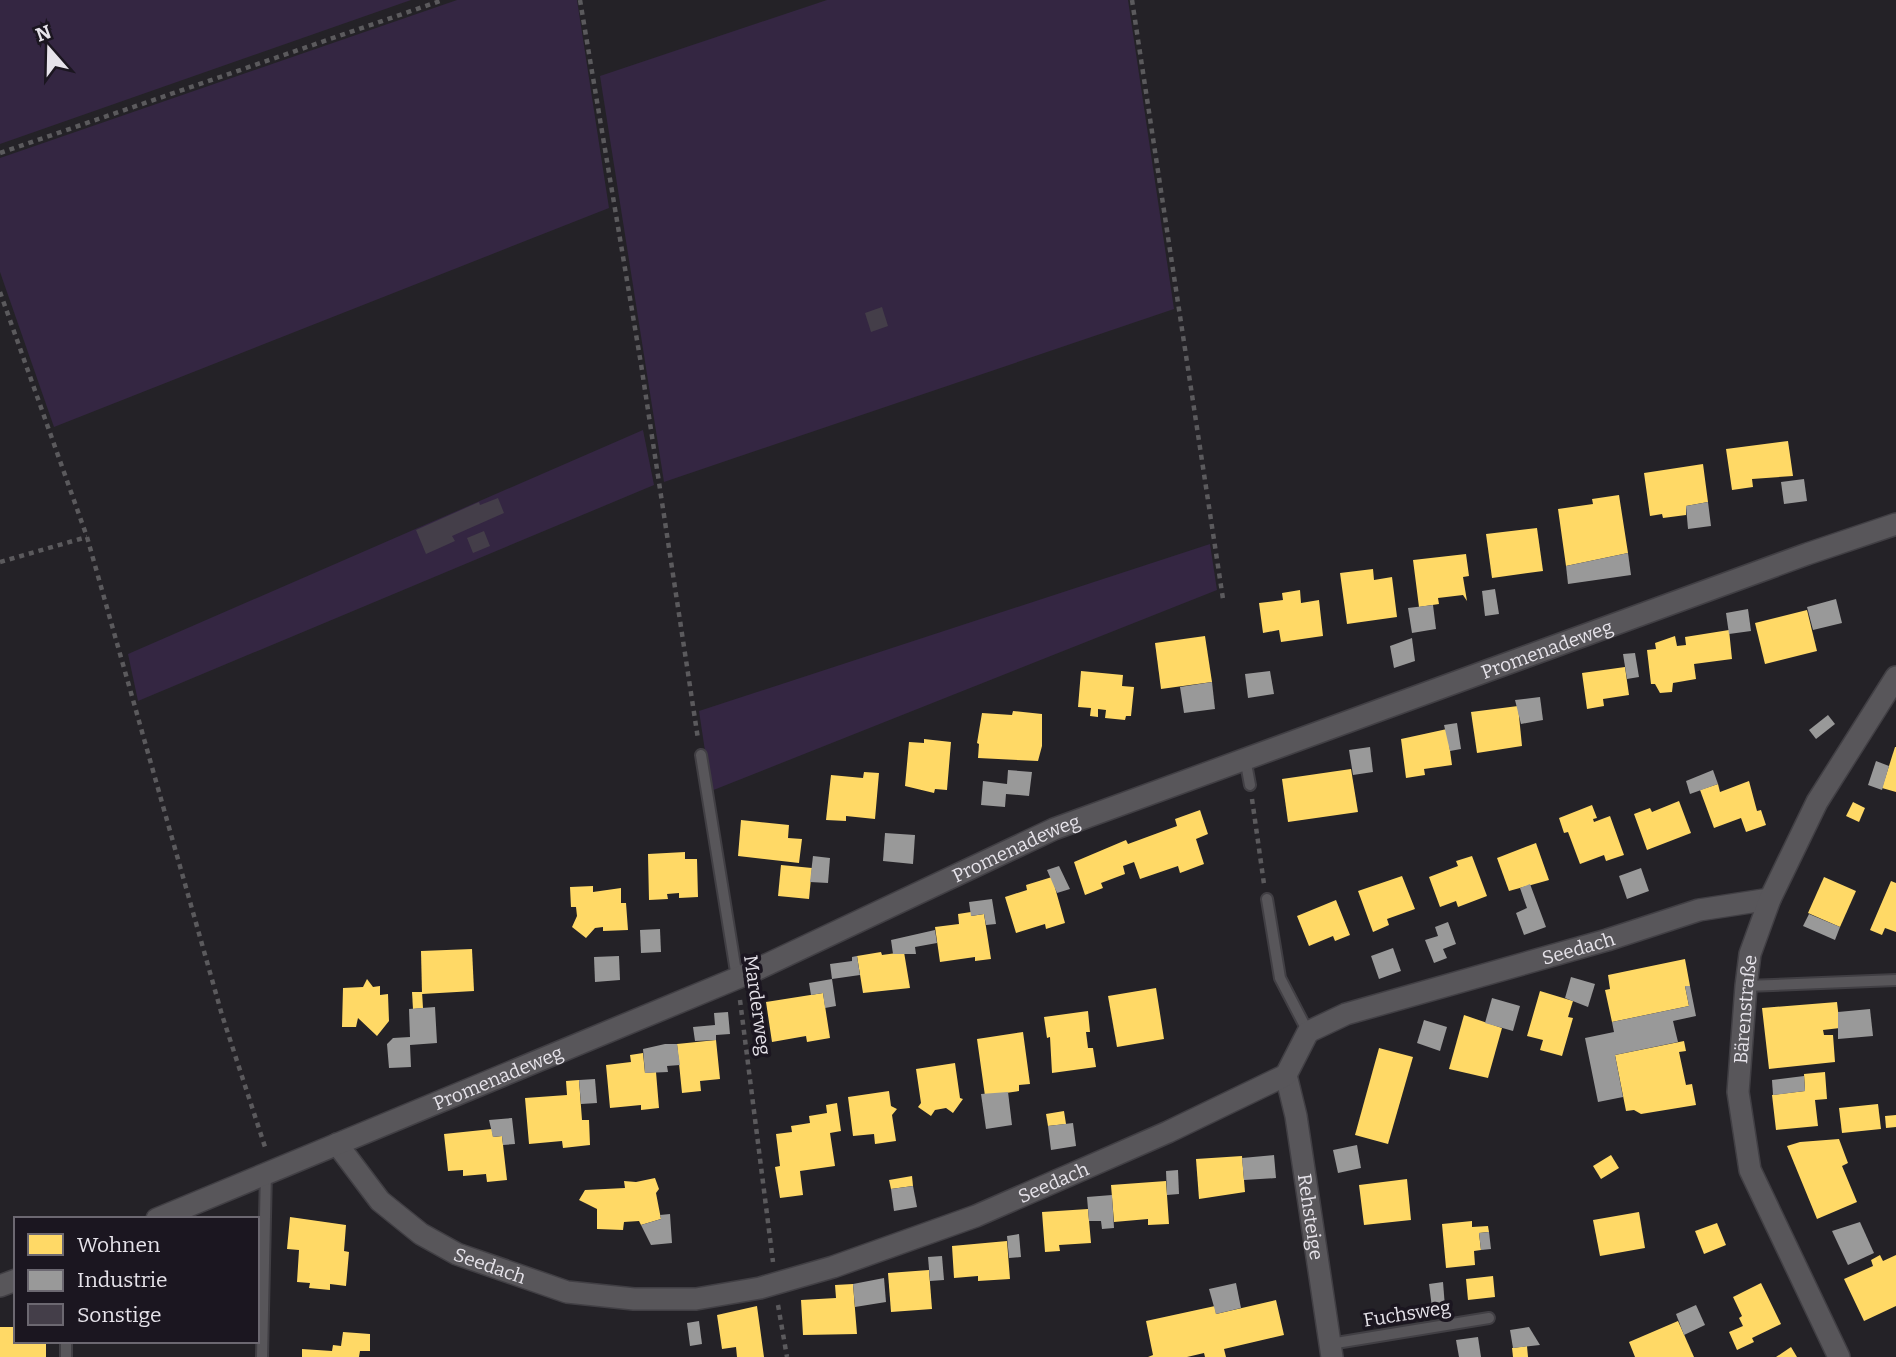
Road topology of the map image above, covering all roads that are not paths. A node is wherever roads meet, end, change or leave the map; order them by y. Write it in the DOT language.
graph roads {
  1 [pos="1896,524"];
  2 [pos="1896,677"];
  3 [pos="1887,712"];
  4 [pos="701,755"];
  5 [pos="1245,758"];
  6 [pos="1250,786"];
  7 [pos="1267,899"];
  8 [pos="1770,899"];
  9 [pos="737,978"];
  10 [pos="1896,979"];
  11 [pos="1746,986"];
  12 [pos="1308,1032"];
  13 [pos="1286,1075"];
  14 [pos="337,1144"];
  15 [pos="266,1171"];
  16 [pos="162,1217"];
  17 [pos="1489,1318"];
  18 [pos="1331,1350"];
  19 [pos="262,1357"];
  20 [pos="1839,1357"];
  1 -- 5 [label="street, Promenadeweg"];
  2 -- 3 [label="street, Bärenstraße"];
  3 -- 8 [label="street, Bärenstraße"];
  4 -- 9 [label="lane, Marderweg"];
  5 -- 6 [label="lane"];
  5 -- 9 [label="street, Promenadeweg"];
  7 -- 12 [label="lane"];
  8 -- 11 [label="street, Bärenstraße"];
  8 -- 12 [label="street, Seedach"];
  9 -- 14 [label="street, Promenadeweg"];
  10 -- 11 [label="lane"];
  11 -- 20 [label="street, Bärenstraße"];
  12 -- 13 [label="street"];
  13 -- 14 [label="street, Seedach"];
  13 -- 18 [label="street, Rehsteige"];
  14 -- 15 [label="street, Promenadeweg"];
  15 -- 16 [label="street, Promenadeweg"];
  15 -- 19 [label="lane"];
  17 -- 18 [label="lane, Fuchsweg"];
}
